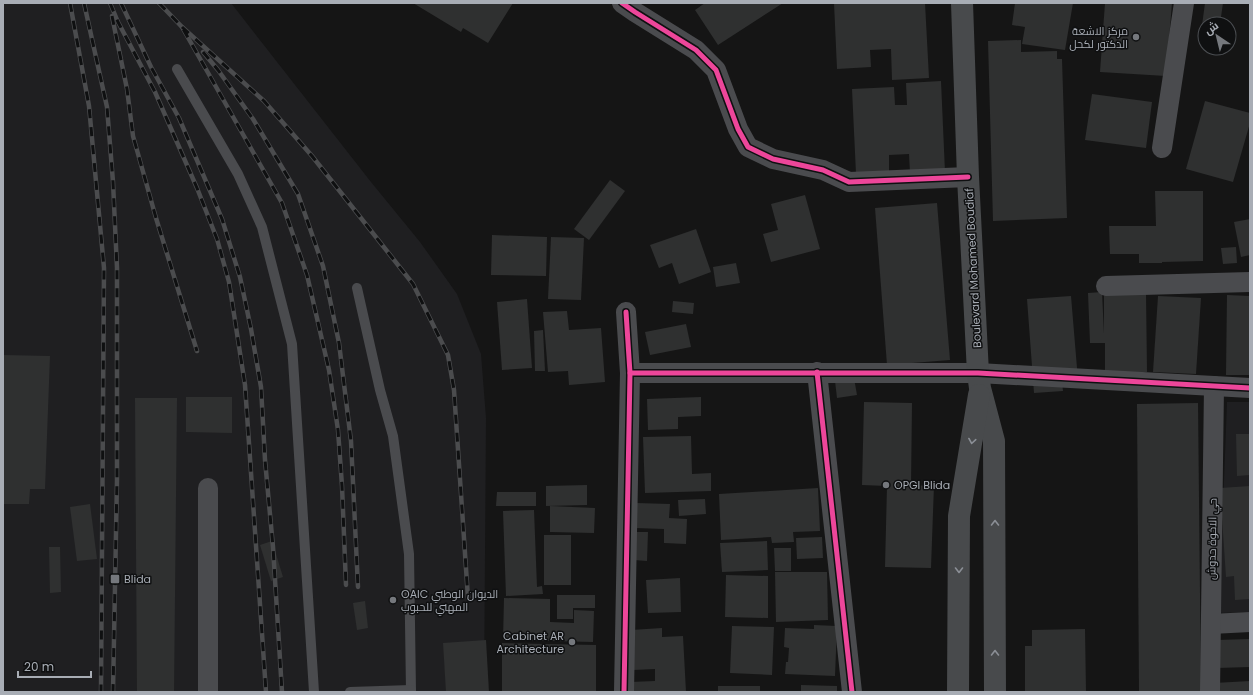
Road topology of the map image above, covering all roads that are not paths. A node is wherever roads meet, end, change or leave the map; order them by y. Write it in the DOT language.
graph roads {
  1 [pos="622,3"];
  2 [pos="962,3"];
  3 [pos="1184,3"];
  4 [pos="177,69"];
  5 [pos="1162,148"];
  6 [pos="968,177"];
  7 [pos="1250,282"];
  8 [pos="1106,286"];
  9 [pos="357,288"];
  10 [pos="626,312"];
  11 [pos="817,372"];
  12 [pos="630,373"];
  13 [pos="979,380"];
  14 [pos="1214,386"];
  15 [pos="1250,388"];
  16 [pos="208,488"];
  17 [pos="1250,622"];
  18 [pos="1211,624"];
  19 [pos="411,691"];
  20 [pos="208,692"];
  21 [pos="314,692"];
  22 [pos="350,692"];
  23 [pos="624,692"];
  24 [pos="852,692"];
  25 [pos="958,692"];
  26 [pos="995,692"];
  27 [pos="1210,692"];
  1 -- 6 [label="street"];
  2 -- 6 [label="main road, Boulevard Mohamed Boudiaf"];
  3 -- 5 [label="street"];
  4 -- 21 [label="lane"];
  6 -- 13 [label="main road, Boulevard Mohamed Boudiaf"];
  7 -- 8 [label="street"];
  9 -- 19 [label="lane"];
  10 -- 12 [label="street"];
  11 -- 12 [label="street"];
  11 -- 13 [label="street"];
  11 -- 24 [label="street"];
  12 -- 23 [label="street"];
  13 -- 14 [label="street"];
  13 -- 25 [label="main road, one-way"];
  26 -- 13 [label="main road, one-way"];
  14 -- 15 [label="street"];
  14 -- 18 [label="street, حي الاخوة حدوش"];
  16 -- 20 [label="street"];
  17 -- 18 [label="street"];
  18 -- 27 [label="street, حي الاخوة حدوش"];
  19 -- 22 [label="lane"];
}
